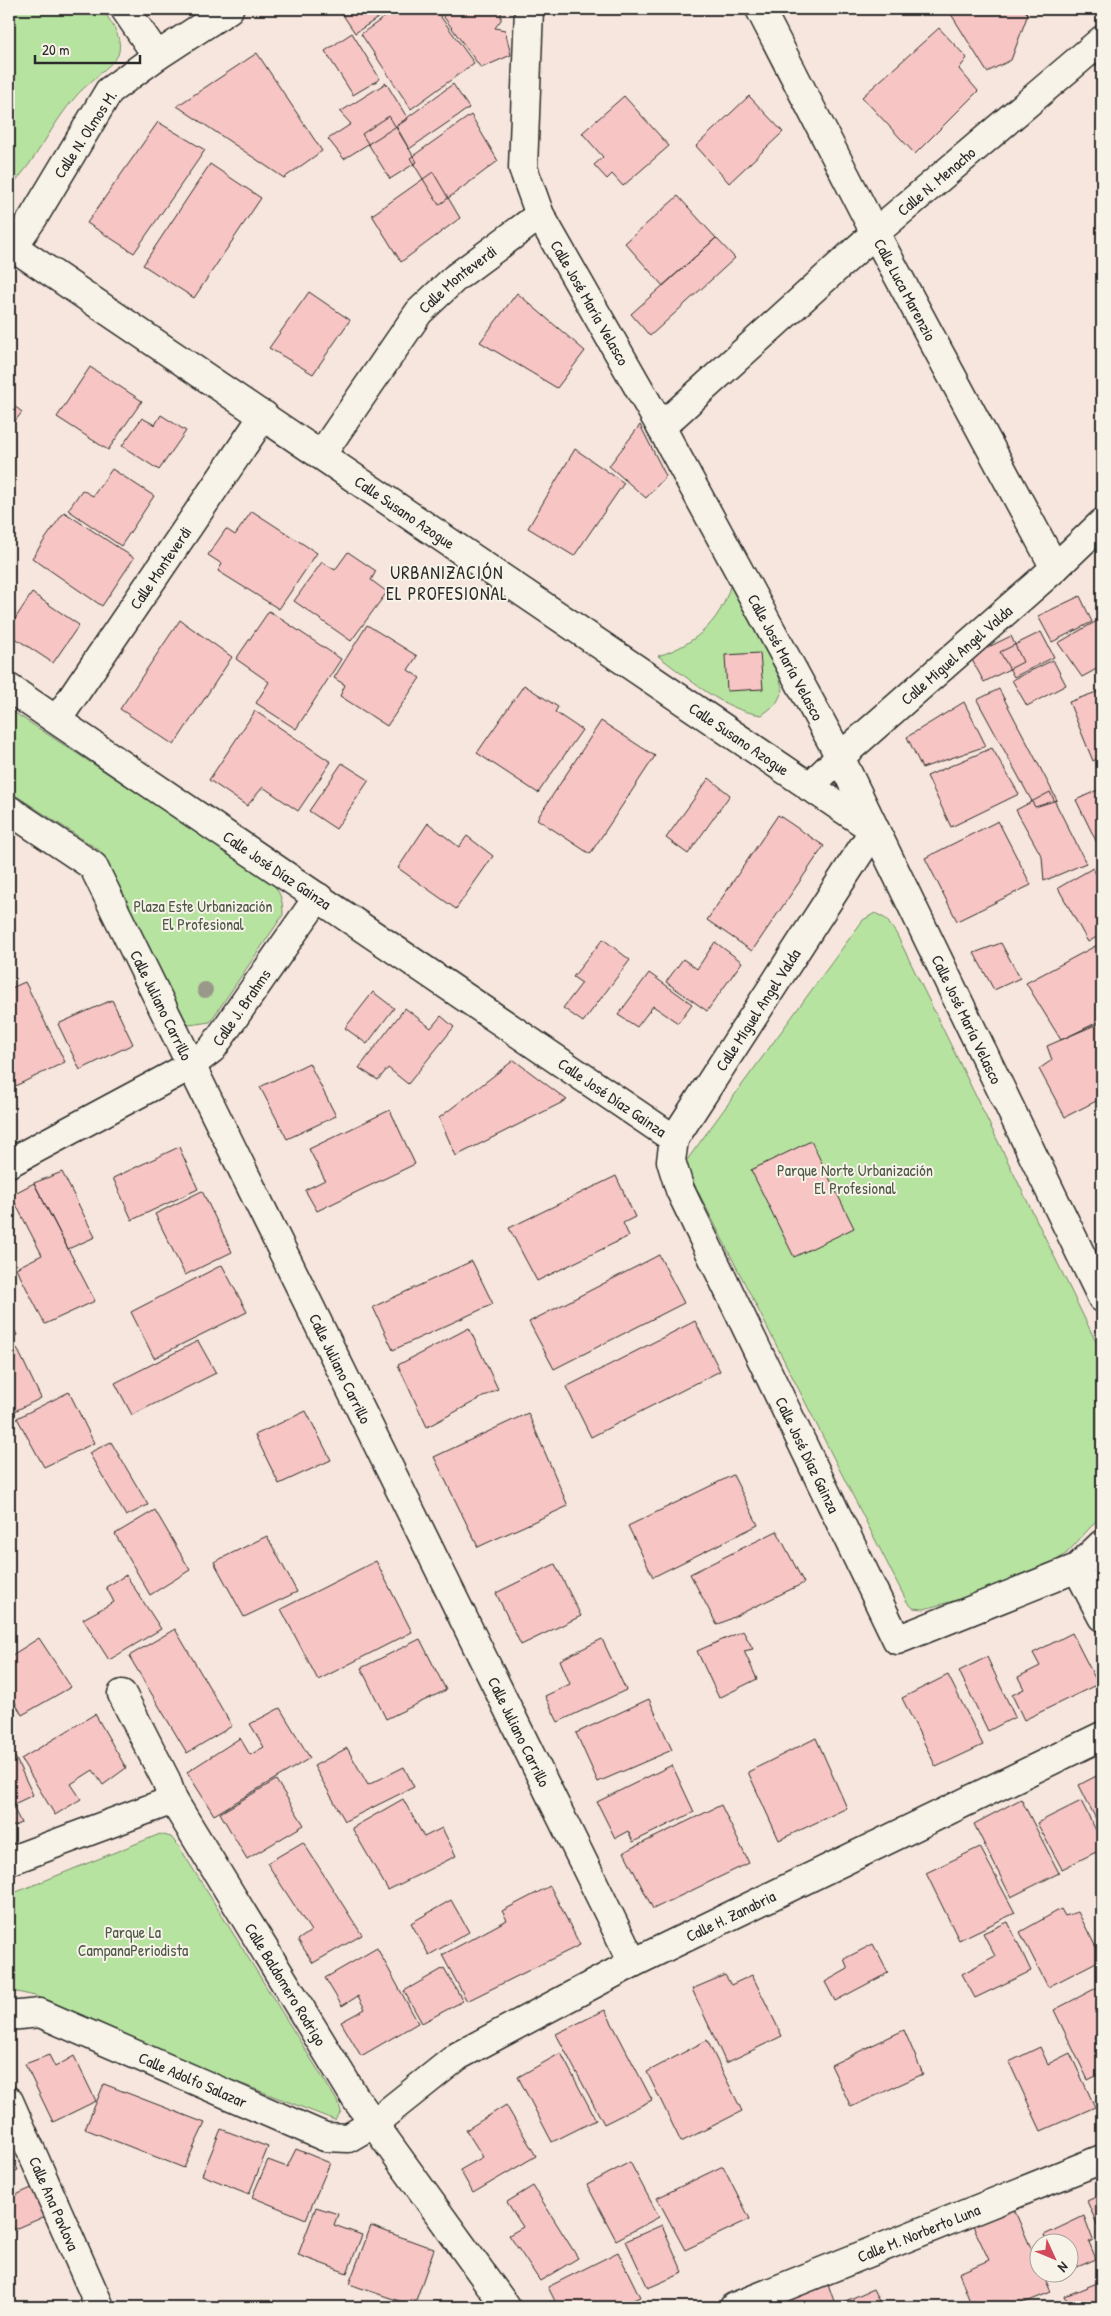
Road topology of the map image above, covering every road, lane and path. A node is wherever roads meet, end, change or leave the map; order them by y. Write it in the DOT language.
graph roads {
  1 [pos="125,9"];
  2 [pos="229,9"];
  3 [pos="529,9"];
  4 [pos="760,9"];
  5 [pos="1102,40"];
  6 [pos="157,56"];
  7 [pos="540,216"];
  8 [pos="875,233"];
  9 [pos="11,245"];
  10 [pos="264,415"];
  11 [pos="661,427"];
  12 [pos="321,455"];
  13 [pos="1102,523"];
  14 [pos="1055,568"];
  15 [pos="9,688"];
  16 [pos="57,720"];
  17 [pos="840,757"];
  18 [pos="809,787"];
  19 [pos="9,810"];
  20 [pos="874,830"];
  21 [pos="318,897"];
  22 [pos="190,1066"];
  23 [pos="674,1139"];
  24 [pos="9,1163"];
  25 [pos="1102,1298"];
  26 [pos="1102,1544"];
  27 [pos="1077,1568"];
  28 [pos="1102,1617"];
  29 [pos="122,1694"];
  30 [pos="1102,1736"];
  31 [pos="173,1800"];
  32 [pos="9,1861"];
  33 [pos="633,1963"];
  34 [pos="9,2016"];
  35 [pos="9,2101"];
  36 [pos="374,2123"];
  37 [pos="1102,2159"];
  38 [pos="100,2307"];
  39 [pos="506,2307"];
  40 [pos="734,2307"];
  1 -- 6 [label="street"];
  2 -- 6 [label="street, Calle N. Olmos M."];
  3 -- 7 [label="street, Calle José María Velasco"];
  4 -- 8 [label="street, Calle Luca Marenzio"];
  5 -- 8 [label="street, Calle N. Menacho"];
  6 -- 9 [label="street, Calle N. Olmos M."];
  7 -- 11 [label="street, Calle José María Velasco"];
  7 -- 12 [label="street, Calle Monteverdi"];
  8 -- 11 [label="street, Calle N. Menacho"];
  8 -- 14 [label="street, Calle Luca Marenzio"];
  9 -- 10 [label="street, Calle Susano Azogue"];
  10 -- 12 [label="street, Calle Susano Azogue"];
  10 -- 16 [label="street, Calle Monteverdi"];
  11 -- 17 [label="street, Calle José María Velasco"];
  12 -- 18 [label="street, Calle Susano Azogue"];
  13 -- 14 [label="street, Calle Miguel Angel Valda"];
  14 -- 17 [label="street, Calle Miguel Angel Valda"];
  15 -- 16 [label="street, Calle José Díaz Gainza"];
  16 -- 21 [label="street, Calle José Díaz Gainza"];
  17 -- 18 [label="street, Calle Miguel Angel Valda"];
  17 -- 20 [label="street, Calle José María Velasco"];
  18 -- 20 [label="street, Calle Susano Azogue"];
  19 -- 22 [label="street, Calle Juliano Carrillo"];
  20 -- 23 [label="street, Calle Miguel Angel Valda"];
  20 -- 25 [label="street, Calle José María Velasco"];
  21 -- 22 [label="street, Calle J. Brahms"];
  21 -- 23 [label="street, Calle José Díaz Gainza"];
  22 -- 24 [label="street, Calle J. Brahms"];
  22 -- 33 [label="street, Calle Juliano Carrillo"];
  23 -- 27 [label="street, Calle José Díaz Gainza"];
  26 -- 27 [label="street"];
  27 -- 28 [label="street"];
  29 -- 31 [label="street, Calle Baldomero Rodrigo"];
  30 -- 33 [label="street, Calle H. Zanabria"];
  31 -- 32 [label="street"];
  31 -- 36 [label="street, Calle Baldomero Rodrigo"];
  33 -- 36 [label="street, Calle H. Zanabria"];
  34 -- 36 [label="street, Calle Adolfo Salazar"];
  35 -- 38 [label="street, Calle Ana Pavlova"];
  36 -- 39 [label="street, Calle Baldomero Rodrigo"];
  37 -- 40 [label="street, Calle M. Norberto Luna"];
}
